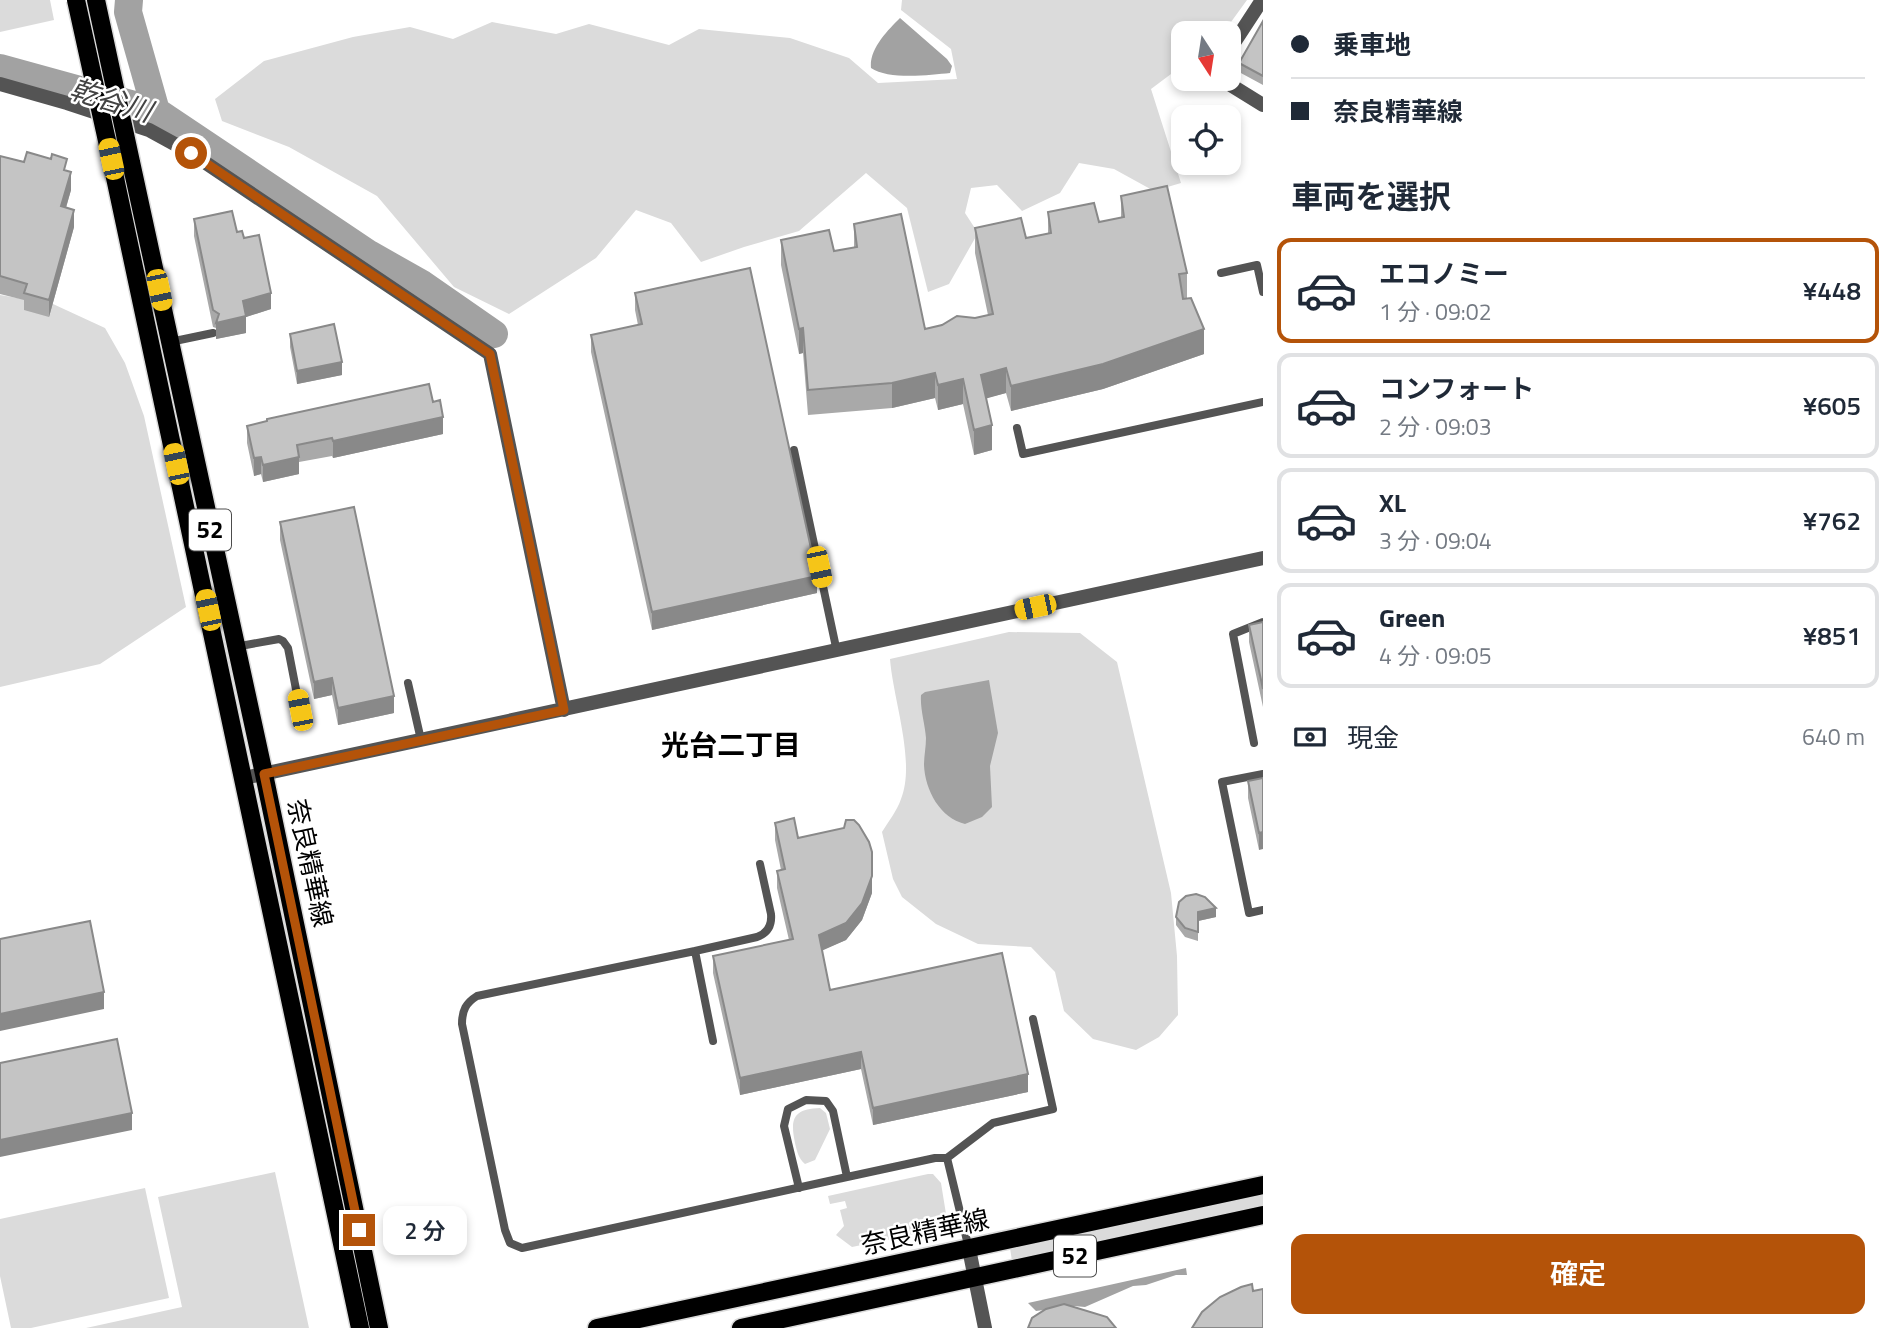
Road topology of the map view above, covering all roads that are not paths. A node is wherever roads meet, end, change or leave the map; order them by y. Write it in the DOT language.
graph roads {
  1 [pos="76,0"];
  2 [pos="96,0"];
  3 [pos="1262,0"];
  4 [pos="1241,32"];
  5 [pos="0,84"];
  6 [pos="1240,91"];
  7 [pos="1263,105"];
  8 [pos="1221,272"];
  9 [pos="1263,292"];
  10 [pos="213,333"];
  11 [pos="170,342"];
  12 [pos="1263,402"];
  13 [pos="1017,428"];
  14 [pos="794,450"];
  15 [pos="1263,558"];
  16 [pos="1263,622"];
  17 [pos="235,647"];
  18 [pos="837,652"];
  19 [pos="408,683"];
  20 [pos="300,710"];
  21 [pos="564,710"];
  22 [pos="421,740"];
  23 [pos="1254,743"];
  24 [pos="264,774"];
  25 [pos="1263,774"];
  26 [pos="244,778"];
  27 [pos="760,864"];
  28 [pos="1263,910"];
  29 [pos="695,951"];
  30 [pos="1033,1019"];
  31 [pos="713,1041"];
  32 [pos="947,1158"];
  33 [pos="847,1177"];
  34 [pos="1263,1185"];
  35 [pos="799,1188"];
  36 [pos="1263,1215"];
  37 [pos="969,1249"];
  38 [pos="975,1277"];
  39 [pos="360,1328"];
  40 [pos="379,1328"];
  41 [pos="597,1328"];
  42 [pos="741,1328"];
  43 [pos="985,1328"];
  1 -- 26 [label="main road, 奈良精華線 / 52, bridge"];
  2 -- 11 [label="main road, 奈良精華線 / 52, bridge"];
  3 -- 4 [label="street"];
  5 -- 21 [label="street"];
  6 -- 7 [label="street"];
  8 -- 9 [label="lane"];
  10 -- 11 [label="lane"];
  11 -- 17 [label="main road, 奈良精華線 / 52"];
  12 -- 13 [label="lane"];
  14 -- 18 [label="lane"];
  15 -- 18 [label="street"];
  16 -- 23 [label="lane"];
  17 -- 20 [label="lane"];
  17 -- 24 [label="main road, 奈良精華線 / 52"];
  18 -- 21 [label="street"];
  19 -- 22 [label="lane"];
  21 -- 22 [label="street"];
  22 -- 24 [label="street"];
  24 -- 26 [label="street"];
  24 -- 40 [label="main road, 奈良精華線 / 52"];
  25 -- 28 [label="lane"];
  26 -- 39 [label="main road, 奈良精華線 / 52"];
  27 -- 29 [label="lane"];
  29 -- 31 [label="lane"];
  29 -- 35 [label="lane"];
  30 -- 32 [label="lane"];
  32 -- 33 [label="lane"];
  32 -- 37 [label="lane"];
  33 -- 35 [label="lane"];
  33 -- 35 [label="lane"];
  34 -- 37 [label="main road, 奈良精華線 / 52"];
  36 -- 38 [label="main road, 奈良精華線 / 52"];
  37 -- 38 [label="street"];
  37 -- 41 [label="main road, 奈良精華線 / 52"];
  38 -- 42 [label="main road, 奈良精華線 / 52"];
  38 -- 43 [label="street"];
}
